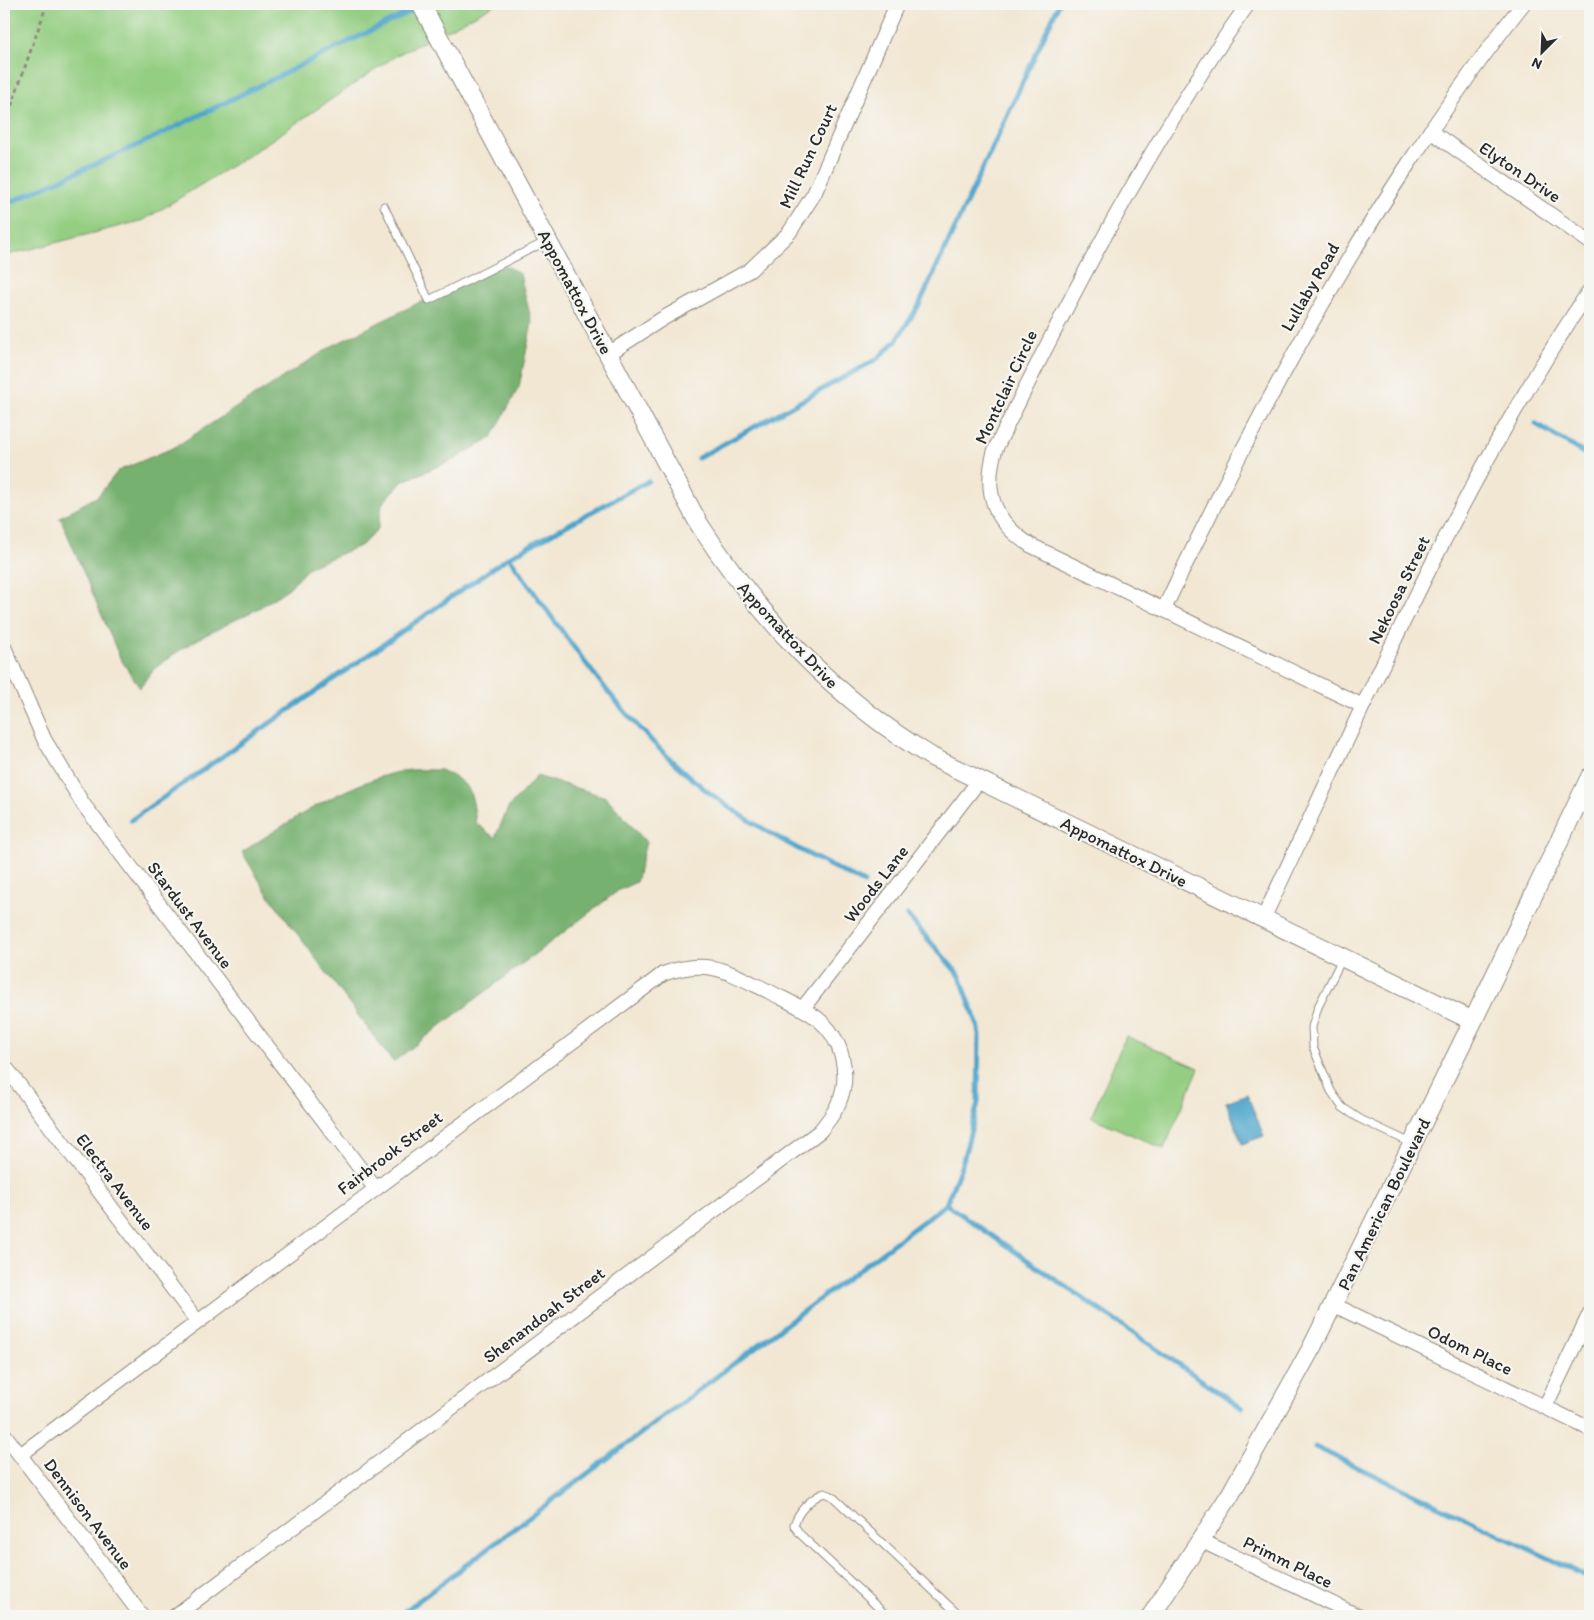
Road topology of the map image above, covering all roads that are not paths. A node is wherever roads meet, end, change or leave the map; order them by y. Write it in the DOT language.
graph roads {
  1 [pos="421,4"];
  2 [pos="897,4"];
  3 [pos="1248,4"];
  4 [pos="1523,4"];
  5 [pos="1430,131"];
  6 [pos="384,206"];
  7 [pos="548,241"];
  8 [pos="1590,242"];
  9 [pos="1590,290"];
  10 [pos="608,354"];
  11 [pos="1164,609"];
  12 [pos="4,647"];
  13 [pos="1364,706"];
  14 [pos="1590,776"];
  15 [pos="978,782"];
  16 [pos="1264,919"];
  17 [pos="1343,957"];
  18 [pos="803,1008"];
  19 [pos="1473,1020"];
  20 [pos="4,1065"];
  21 [pos="1413,1144"];
  22 [pos="374,1188"];
  23 [pos="1334,1305"];
  24 [pos="1590,1313"];
  25 [pos="197,1321"];
  26 [pos="1545,1407"];
  27 [pos="1590,1429"];
  28 [pos="4,1434"];
  29 [pos="20,1455"];
  30 [pos="1202,1541"];
  31 [pos="142,1616"];
  32 [pos="175,1616"];
  33 [pos="886,1616"];
  34 [pos="960,1616"];
  35 [pos="1151,1616"];
  36 [pos="1358,1616"];
  1 -- 7 [label="street, Appomattox Drive"];
  2 -- 10 [label="street, Mill Run Court"];
  3 -- 11 [label="street, Montclair Circle"];
  4 -- 5 [label="street, Lullaby Road"];
  5 -- 8 [label="street, Elyton Drive"];
  5 -- 11 [label="street, Lullaby Road"];
  6 -- 7 [label="lane"];
  7 -- 10 [label="street, Appomattox Drive"];
  9 -- 13 [label="street, Nekoosa Street"];
  10 -- 15 [label="street, Appomattox Drive"];
  11 -- 13 [label="street, Montclair Circle"];
  12 -- 22 [label="street, Stardust Avenue"];
  13 -- 16 [label="street, Nekoosa Street"];
  14 -- 19 [label="street, Pan American Boulevard"];
  15 -- 16 [label="street, Appomattox Drive"];
  15 -- 18 [label="street, Woods Lane"];
  16 -- 17 [label="street, Appomattox Drive"];
  17 -- 19 [label="street, Appomattox Drive"];
  17 -- 21 [label="lane"];
  18 -- 22 [label="street, Fairbrook Street"];
  18 -- 32 [label="street, Shenandoah Street"];
  19 -- 21 [label="street, Pan American Boulevard"];
  20 -- 25 [label="street, Electra Avenue"];
  21 -- 23 [label="street, Pan American Boulevard"];
  22 -- 25 [label="street, Fairbrook Street"];
  23 -- 26 [label="street, Odom Place"];
  23 -- 30 [label="street, Pan American Boulevard"];
  24 -- 26 [label="street"];
  25 -- 29 [label="street, Fairbrook Street"];
  26 -- 27 [label="street, Odom Place"];
  28 -- 29 [label="street, Dennison Avenue"];
  29 -- 31 [label="street, Dennison Avenue"];
  30 -- 35 [label="street, Pan American Boulevard"];
  30 -- 36 [label="street, Primm Place"];
  33 -- 34 [label="lane"];
}
